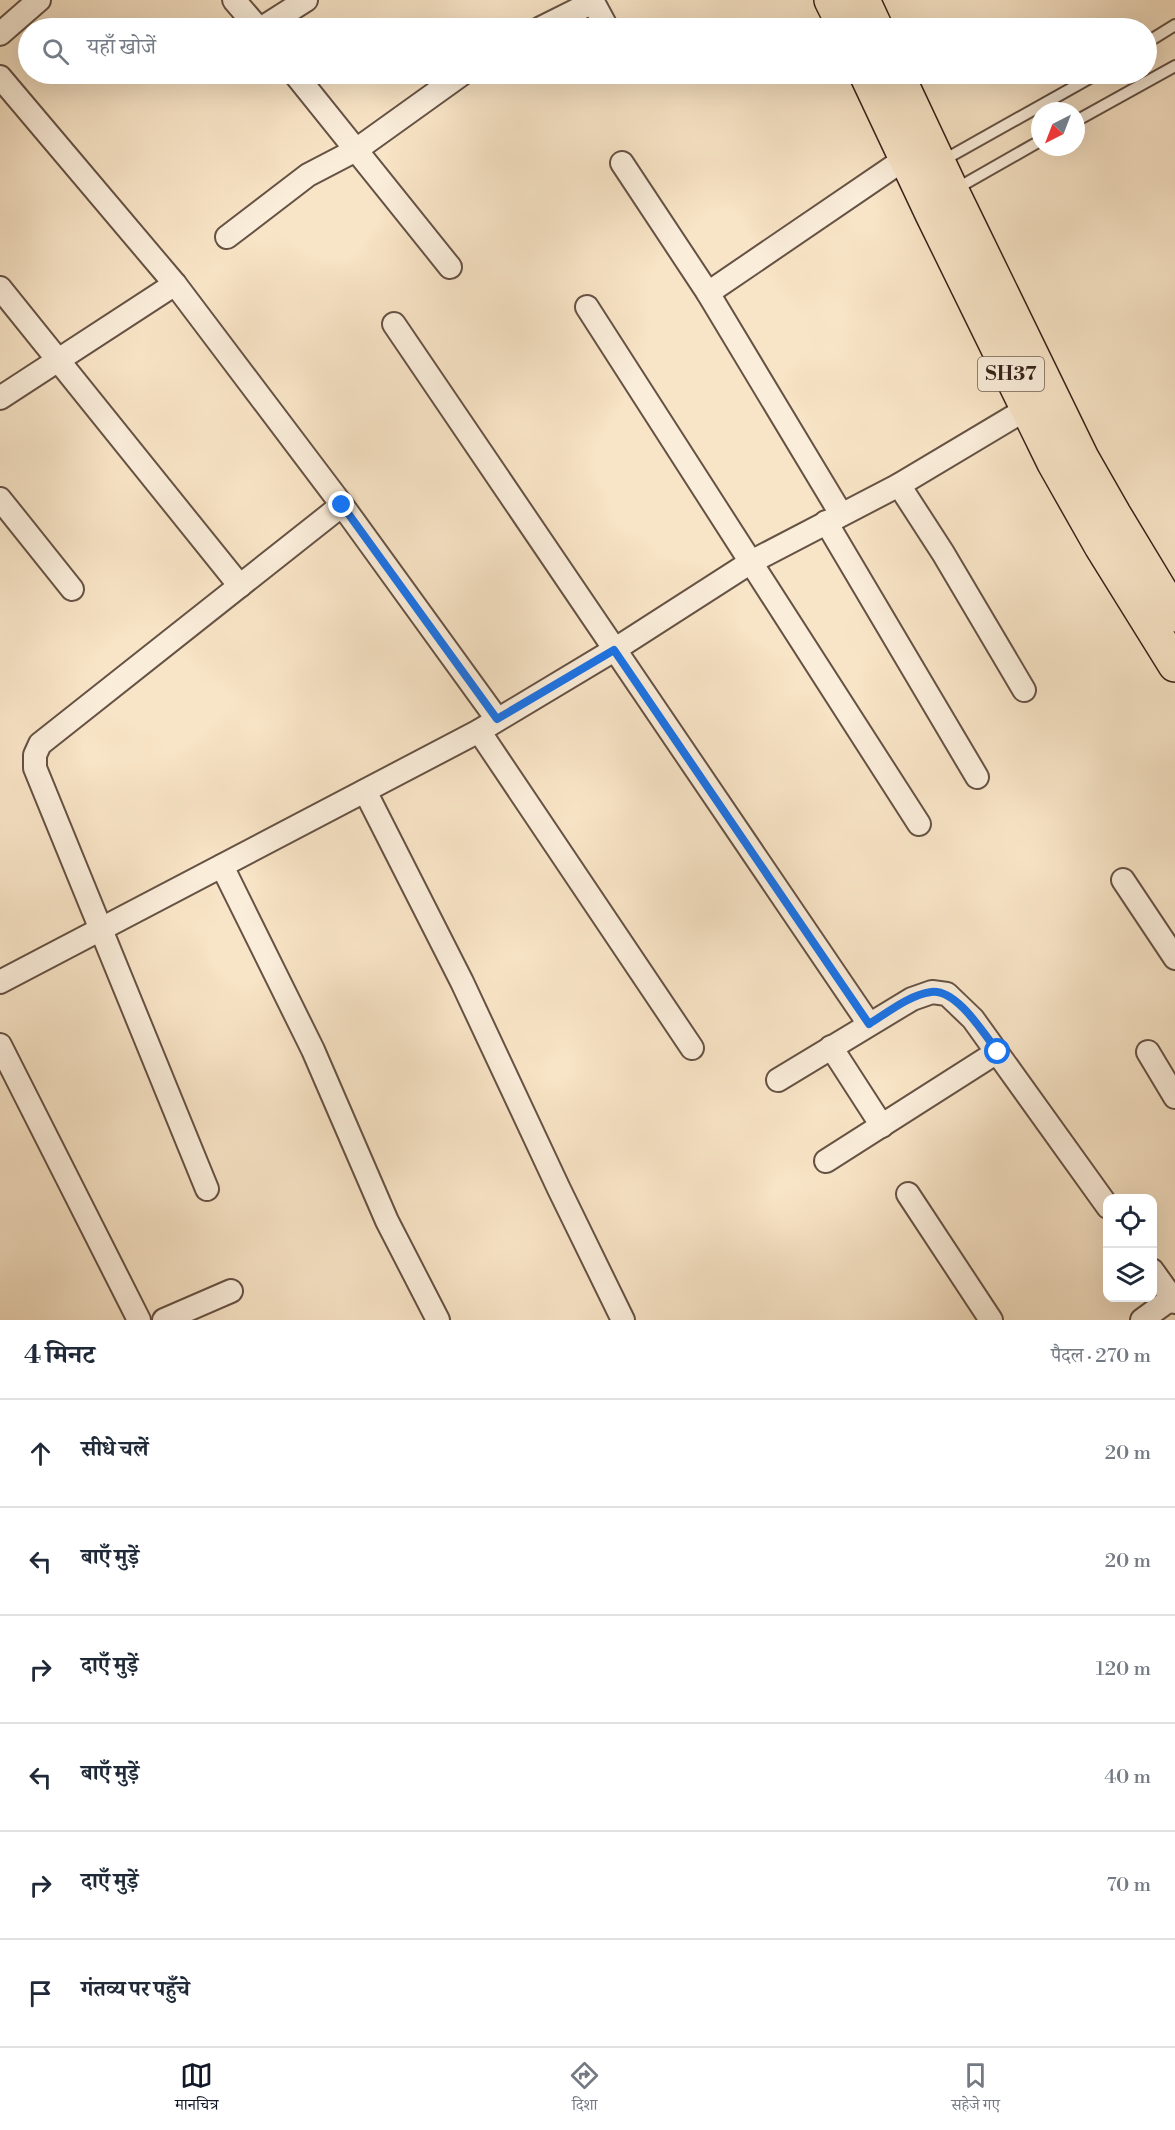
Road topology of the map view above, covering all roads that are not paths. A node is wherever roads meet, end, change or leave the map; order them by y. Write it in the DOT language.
graph roads {
  1 [pos="39,0"];
  2 [pos="234,0"];
  3 [pos="306,0"];
  4 [pos="831,0"];
  5 [pos="863,0"];
  6 [pos="592,1"];
  7 [pos="251,18"];
  8 [pos="276,18"];
  9 [pos="560,18"];
  10 [pos="601,18"];
  11 [pos="840,18"];
  12 [pos="871,18"];
  13 [pos="1175,25"];
  14 [pos="0,33"];
  15 [pos="1157,36"];
  16 [pos="1175,66"];
  17 [pos="1157,76"];
  18 [pos="0,77"];
  19 [pos="303,84"];
  20 [pos="448,84"];
  21 [pos="871,84"];
  22 [pos="902,84"];
  23 [pos="1082,84"];
  24 [pos="1143,84"];
  25 [pos="1085,116"];
  26 [pos="1031,144"];
  27 [pos="356,150"];
  28 [pos="906,158"];
  29 [pos="622,163"];
  30 [pos="945,177"];
  31 [pos="227,237"];
  32 [pos="450,267"];
  33 [pos="175,284"];
  34 [pos="0,288"];
  35 [pos="708,293"];
  36 [pos="588,308"];
  37 [pos="393,324"];
  38 [pos="59,359"];
  39 [pos="0,398"];
  40 [pos="1028,408"];
  41 [pos="899,485"];
  42 [pos="0,500"];
  43 [pos="342,505"];
  44 [pos="833,518"];
  45 [pos="751,562"];
  46 [pos="240,586"];
  47 [pos="72,589"];
  48 [pos="1175,615"];
  49 [pos="614,650"];
  50 [pos="1175,665"];
  51 [pos="1024,690"];
  52 [pos="488,725"];
  53 [pos="977,777"];
  54 [pos="365,791"];
  55 [pos="919,824"];
  56 [pos="222,866"];
  57 [pos="1123,879"];
  58 [pos="101,929"];
  59 [pos="1175,958"];
  60 [pos="3,975"];
  61 [pos="869,1024"];
  62 [pos="0,1045"];
  63 [pos="831,1047"];
  64 [pos="692,1048"];
  65 [pos="998,1052"];
  66 [pos="1148,1052"];
  67 [pos="778,1080"];
  68 [pos="1175,1097"];
  69 [pos="882,1126"];
  70 [pos="826,1161"];
  71 [pos="207,1189"];
  72 [pos="908,1194"];
  73 [pos="1103,1201"];
  74 [pos="1157,1277"];
  75 [pos="231,1291"];
  76 [pos="1174,1300"];
  77 [pos="139,1320"];
  78 [pos="164,1320"];
  79 [pos="438,1320"];
  80 [pos="623,1320"];
  81 [pos="991,1320"];
  82 [pos="1142,1320"];
  1 -- 14 [label="street"];
  2 -- 7 [label="street"];
  3 -- 8 [label="street"];
  4 -- 11 [label="main road"];
  5 -- 12 [label="main road"];
  6 -- 9 [label="street"];
  6 -- 10 [label="street"];
  13 -- 15 [label="lane"];
  16 -- 17 [label="lane"];
  18 -- 33 [label="street"];
  19 -- 27 [label="street"];
  20 -- 27 [label="street"];
  21 -- 28 [label="main road, SH37"];
  22 -- 30 [label="main road, SH37"];
  23 -- 30 [label="lane"];
  24 -- 25 [label="lane"];
  26 -- 30 [label="lane"];
  27 -- 31 [label="street"];
  27 -- 32 [label="street"];
  28 -- 35 [label="street"];
  28 -- 40 [label="main road, SH37"];
  29 -- 35 [label="street"];
  30 -- 48 [label="main road, SH37"];
  33 -- 38 [label="street"];
  33 -- 43 [label="street"];
  34 -- 38 [label="street"];
  35 -- 44 [label="street"];
  36 -- 45 [label="street"];
  37 -- 49 [label="street"];
  38 -- 39 [label="street"];
  38 -- 46 [label="street"];
  40 -- 41 [label="street"];
  40 -- 50 [label="main road, SH37"];
  41 -- 44 [label="street"];
  41 -- 51 [label="street"];
  42 -- 47 [label="street"];
  43 -- 46 [label="street"];
  43 -- 52 [label="street"];
  44 -- 45 [label="street"];
  44 -- 53 [label="street"];
  45 -- 49 [label="street"];
  45 -- 55 [label="street"];
  46 -- 58 [label="street"];
  49 -- 52 [label="street"];
  49 -- 61 [label="street"];
  52 -- 54 [label="street"];
  52 -- 64 [label="street"];
  54 -- 56 [label="street"];
  54 -- 80 [label="street"];
  56 -- 58 [label="street"];
  56 -- 79 [label="street"];
  57 -- 59 [label="street"];
  58 -- 60 [label="street"];
  58 -- 71 [label="street"];
  61 -- 63 [label="street"];
  61 -- 65 [label="street"];
  62 -- 77 [label="street"];
  63 -- 67 [label="street"];
  63 -- 69 [label="street"];
  65 -- 69 [label="street"];
  65 -- 73 [label="street"];
  66 -- 68 [label="street"];
  69 -- 70 [label="street"];
  72 -- 81 [label="street"];
  74 -- 76 [label="street"];
  75 -- 78 [label="street"];
  76 -- 82 [label="street"];
}
